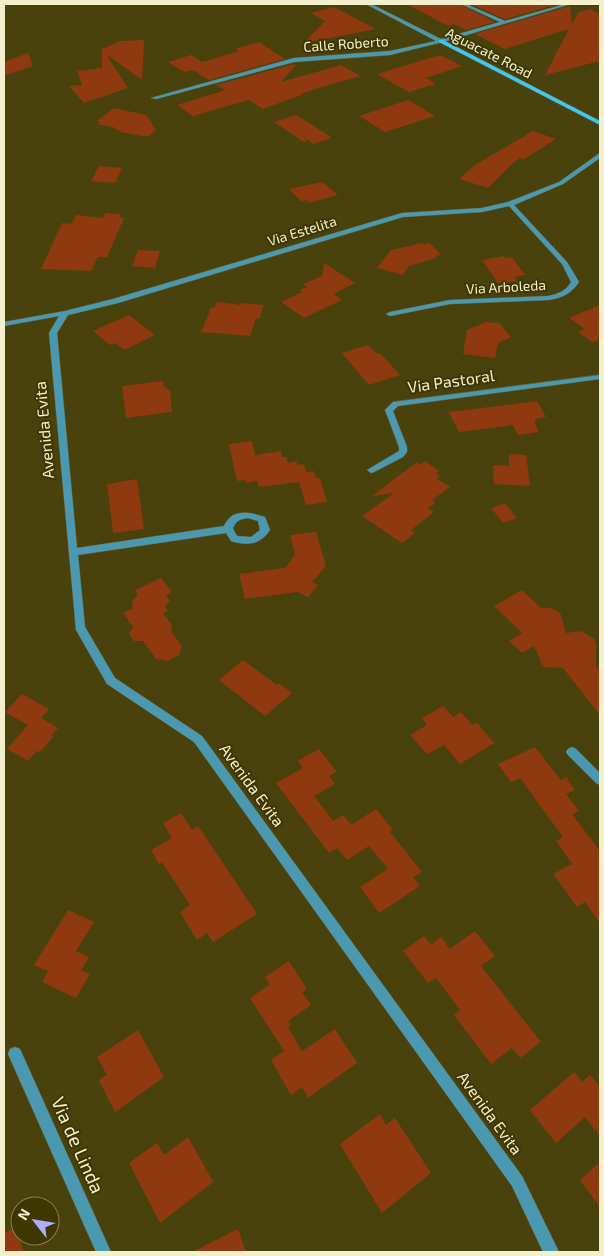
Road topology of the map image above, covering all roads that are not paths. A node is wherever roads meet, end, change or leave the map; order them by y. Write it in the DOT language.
graph roads {
  1 [pos="368,4"];
  2 [pos="463,4"];
  3 [pos="569,4"];
  4 [pos="505,23"];
  5 [pos="441,42"];
  6 [pos="154,98"];
  7 [pos="600,123"];
  8 [pos="600,154"];
  9 [pos="510,204"];
  10 [pos="65,313"];
  11 [pos="390,314"];
  12 [pos="4,324"];
  13 [pos="600,377"];
  14 [pos="371,470"];
  15 [pos="228,529"];
  16 [pos="73,552"];
  17 [pos="572,752"];
  18 [pos="600,780"];
  19 [pos="15,1054"];
  20 [pos="104,1252"];
  21 [pos="551,1252"];
  1 -- 5 [label="street, Aguacate Road"];
  2 -- 4 [label="street"];
  3 -- 4 [label="street, Calle Roberto"];
  4 -- 5 [label="street, Calle Roberto"];
  5 -- 6 [label="street, Calle Roberto"];
  5 -- 7 [label="street, Aguacate Road"];
  8 -- 9 [label="street, Via Estelita"];
  9 -- 10 [label="street, Via Estelita"];
  9 -- 11 [label="street, Via Arboleda"];
  10 -- 12 [label="street, Via Estelita"];
  10 -- 16 [label="street, Avenida Evita"];
  13 -- 14 [label="street, Via Pastoral"];
  15 -- 16 [label="street"];
  16 -- 21 [label="street, Avenida Evita"];
  17 -- 18 [label="street"];
  19 -- 20 [label="street, Via de Linda"];
}
